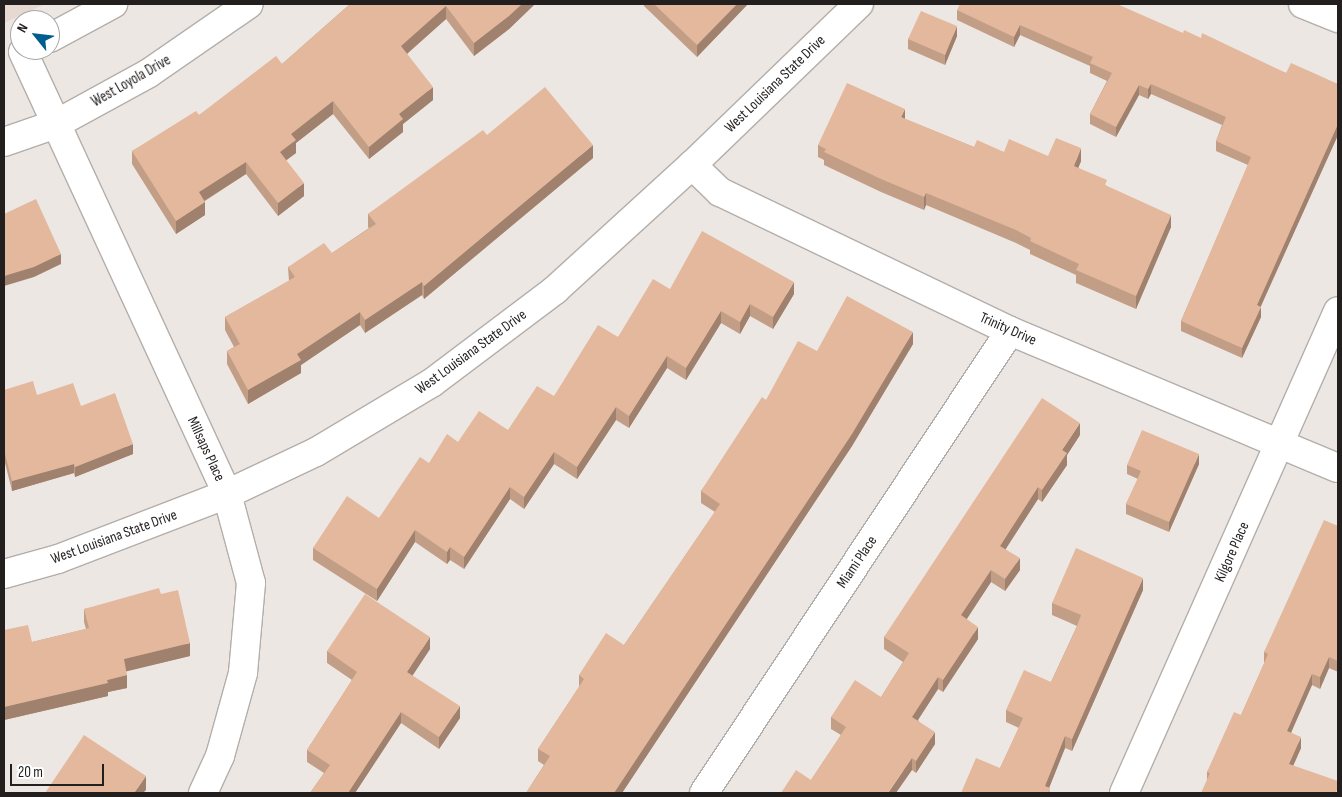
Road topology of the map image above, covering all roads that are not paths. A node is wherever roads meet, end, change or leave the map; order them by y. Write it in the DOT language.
graph roads {
  1 [pos="113,4"];
  2 [pos="249,4"];
  3 [pos="859,4"];
  4 [pos="1304,4"];
  5 [pos="1338,18"];
  6 [pos="60,33"];
  7 [pos="21,60"];
  8 [pos="56,124"];
  9 [pos="4,142"];
  10 [pos="692,164"];
  11 [pos="1338,311"];
  12 [pos="1010,331"];
  13 [pos="1280,443"];
  14 [pos="1338,468"];
  15 [pos="227,494"];
  16 [pos="4,574"];
  17 [pos="203,793"];
  18 [pos="704,793"];
  19 [pos="1124,793"];
  1 -- 6 [label="street"];
  2 -- 8 [label="street, West Loyola Drive"];
  3 -- 10 [label="street, West Louisiana State Drive"];
  4 -- 5 [label="street"];
  7 -- 8 [label="street, Millsaps Place"];
  8 -- 9 [label="street, West Loyola Drive"];
  8 -- 15 [label="street, Millsaps Place"];
  10 -- 12 [label="street, Trinity Drive"];
  10 -- 15 [label="street, West Louisiana State Drive"];
  11 -- 13 [label="street, Kilgore Place"];
  12 -- 13 [label="street, Trinity Drive"];
  12 -- 18 [label="street, Miami Place"];
  13 -- 14 [label="street, Trinity Drive"];
  13 -- 19 [label="street, Kilgore Place"];
  15 -- 16 [label="street, West Louisiana State Drive"];
  15 -- 17 [label="street, Millsaps Place"];
}
